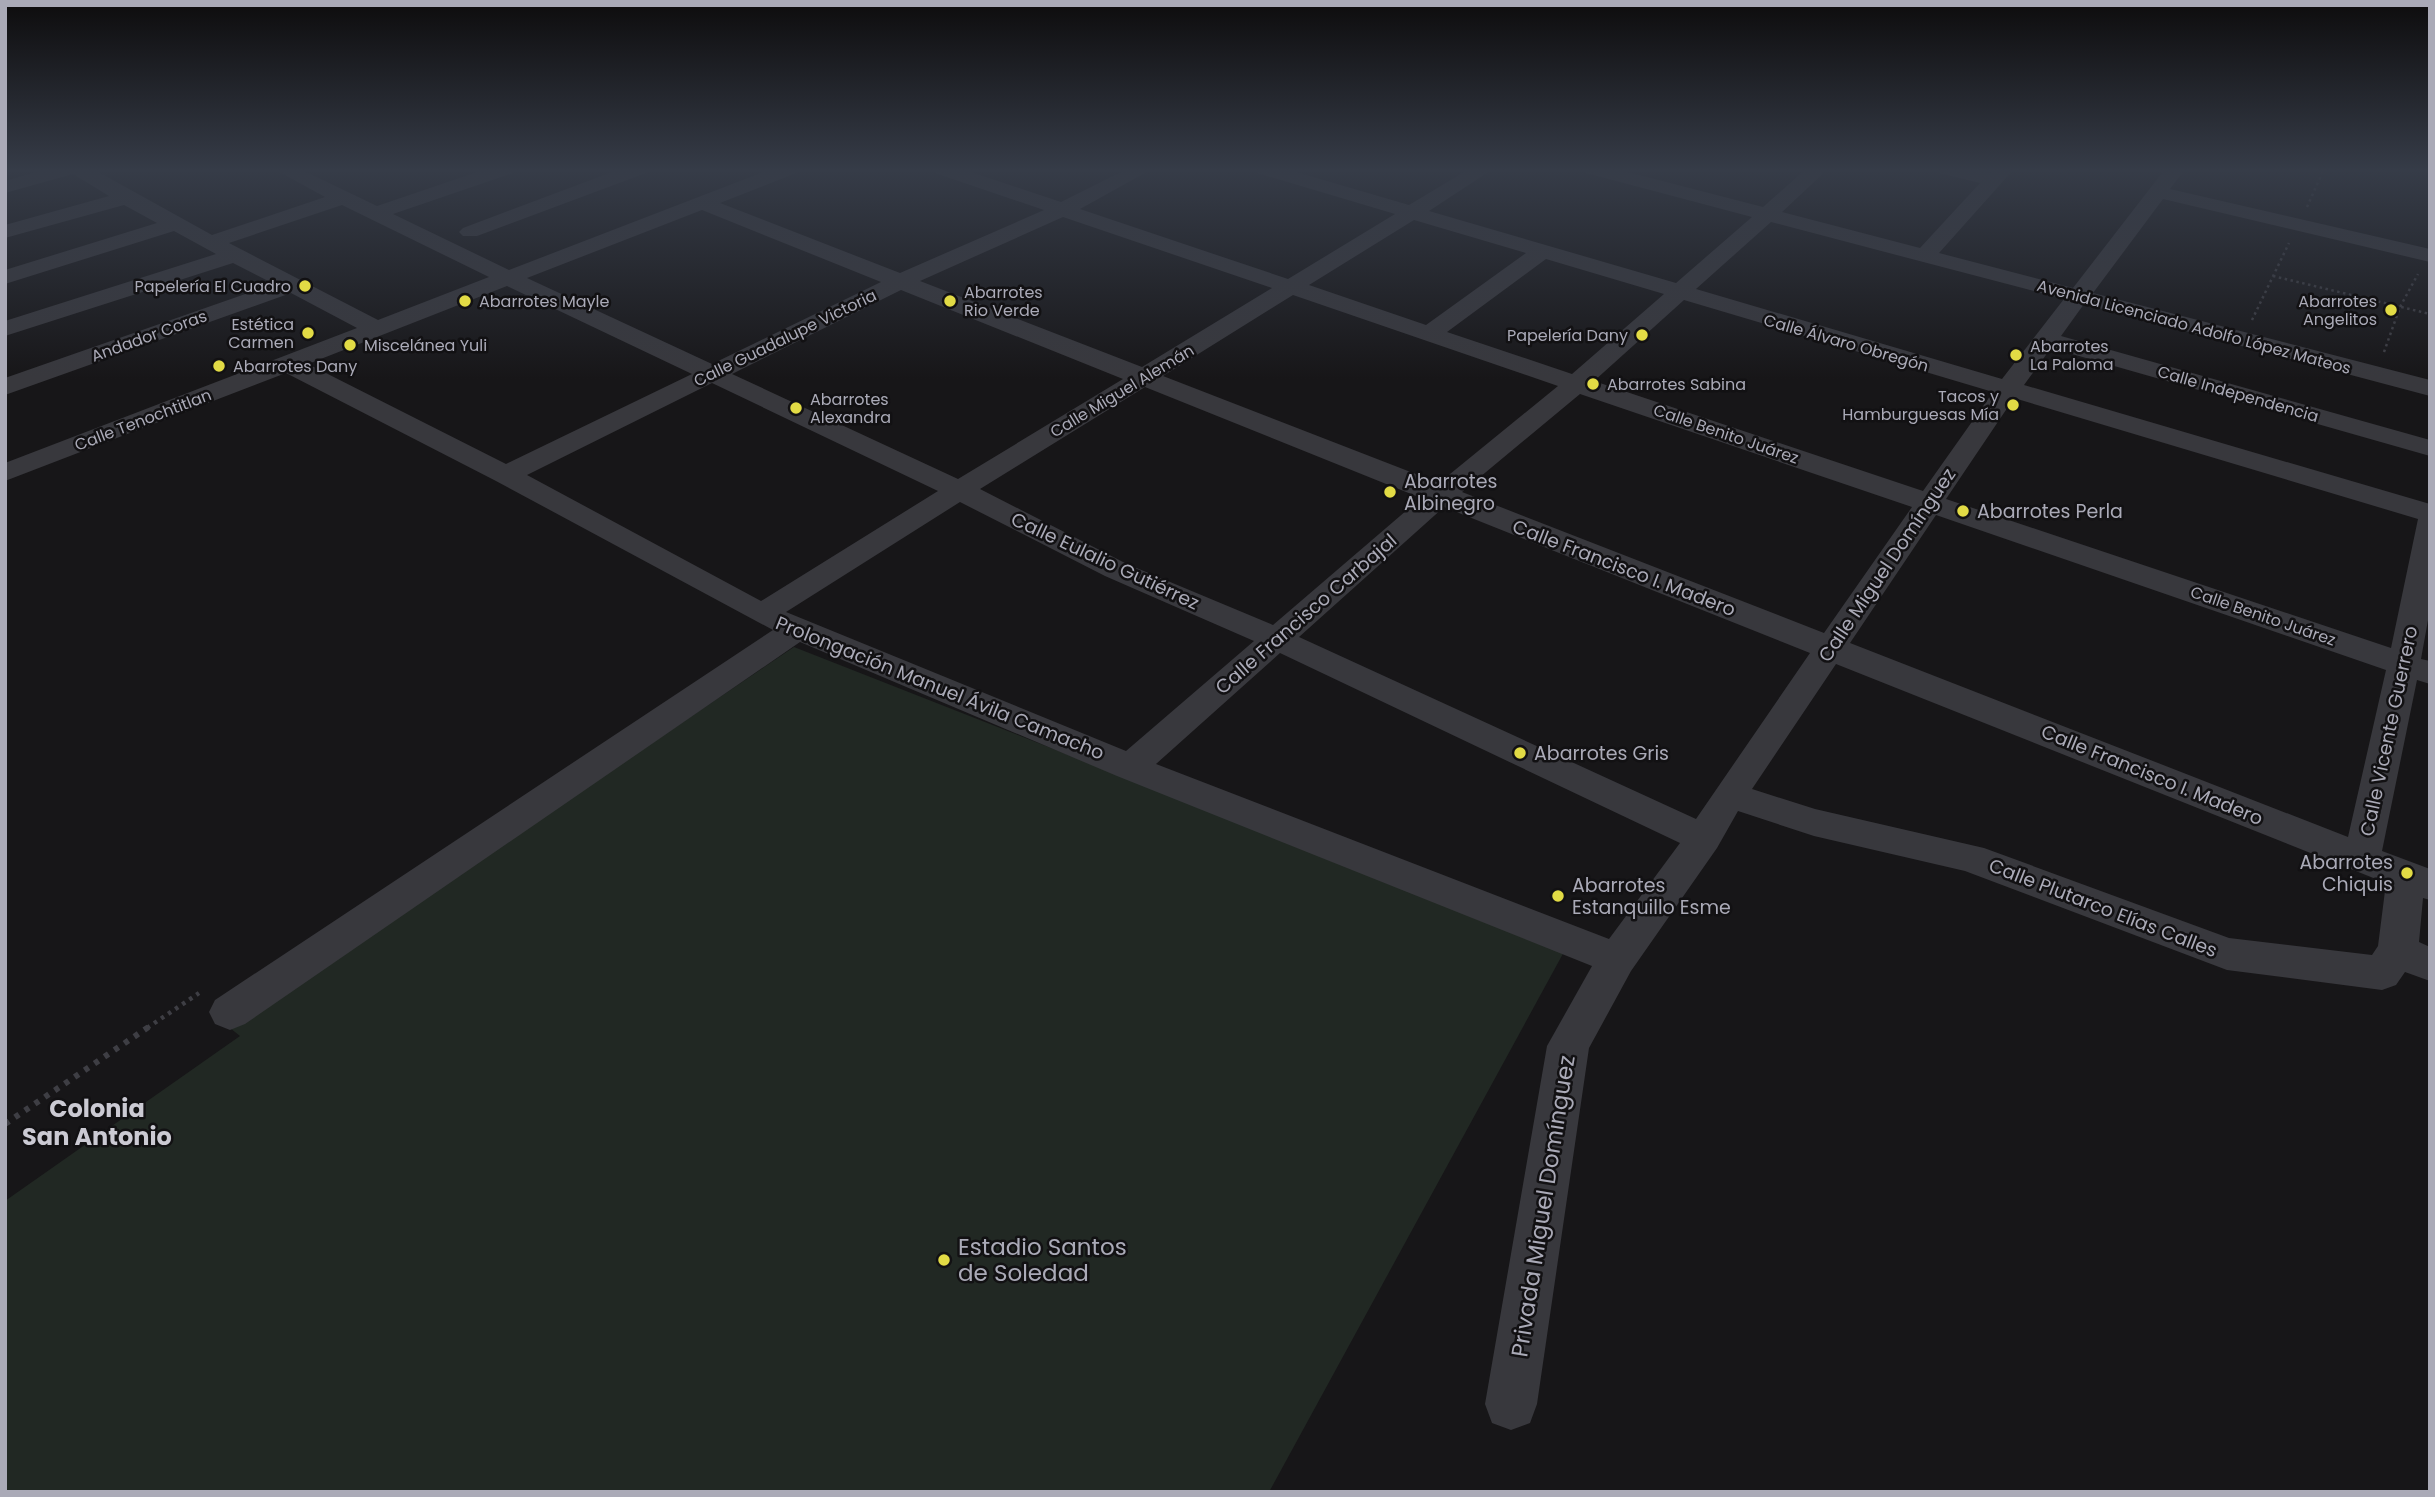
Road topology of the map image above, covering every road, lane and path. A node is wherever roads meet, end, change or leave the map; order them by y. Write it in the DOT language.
graph roads {
  1 [pos="123,239"];
  2 [pos="205,239"];
  3 [pos="220,239"];
  4 [pos="426,239"];
  5 [pos="609,239"];
  6 [pos="793,239"];
  7 [pos="997,239"];
  8 [pos="1148,239"];
  9 [pos="1368,239"];
  10 [pos="1499,239"];
  11 [pos="1740,239"];
  12 [pos="1860,239"];
  13 [pos="1940,239"];
  14 [pos="2121,239"];
  15 [pos="2292,239"];
  16 [pos="2354,239"];
  17 [pos="211,242"];
  18 [pos="1542,252"];
  19 [pos="235,255"];
  20 [pos="1924,256"];
  21 [pos="2429,256"];
  22 [pos="7,274"];
  23 [pos="2273,276"];
  24 [pos="508,278"];
  25 [pos="901,281"];
  26 [pos="292,285"];
  27 [pos="1291,287"];
  28 [pos="1679,294"];
  29 [pos="2079,298"];
  30 [pos="2400,307"];
  31 [pos="2430,314"];
  32 [pos="377,329"];
  33 [pos="5,330"];
  34 [pos="1429,334"];
  35 [pos="2046,340"];
  36 [pos="2243,340"];
  37 [pos="288,364"];
  38 [pos="716,373"];
  39 [pos="2376,375"];
  40 [pos="1146,377"];
  41 [pos="1576,384"];
  42 [pos="5,387"];
  43 [pos="2430,388"];
  44 [pos="2007,390"];
  45 [pos="2430,448"];
  46 [pos="5,473"];
  47 [pos="506,475"];
  48 [pos="959,490"];
  49 [pos="1440,496"];
  50 [pos="1930,503"];
  51 [pos="2430,513"];
  52 [pos="2430,522"];
  53 [pos="762,614"];
  54 [pos="797,629"];
  55 [pos="1277,639"];
  56 [pos="1830,648"];
  57 [pos="2417,668"];
  58 [pos="1130,767"];
  59 [pos="1729,795"];
  60 [pos="1704,838"];
  61 [pos="2362,858"];
  62 [pos="2418,880"];
  63 [pos="2414,958"];
  64 [pos="1617,959"];
  65 [pos="230,1012"];
  66 [pos="1511,1404"];
  1 -- 22 [label="street"];
  2 -- 17 [label="street"];
  3 -- 17 [label="street"];
  4 -- 24 [label="street, Calle Eulalio Gutiérrez"];
  5 -- 24 [label="street, Calle Tenochtitlan"];
  6 -- 25 [label="street, Calle Francisco I. Madero"];
  7 -- 25 [label="street, Calle Guadalupe Victoria"];
  8 -- 27 [label="street, Calle Benito Juárez"];
  9 -- 27 [label="street, Calle Miguel Alemán"];
  10 -- 18 [label="street, Calle Álvaro Obregón"];
  11 -- 28 [label="street, Calle Francisco Carbajal"];
  12 -- 20 [label="street, Avenida Licenciado Adolfo López Mateos"];
  13 -- 20 [label="street"];
  14 -- 29 [label="street, Calle Miguel Domínguez"];
  15 -- 23 [label="path"];
  16 -- 21 [label="street"];
  17 -- 19 [label="street"];
  18 -- 28 [label="street, Calle Álvaro Obregón"];
  18 -- 34 [label="street"];
  19 -- 26 [label="street"];
  19 -- 33 [label="street"];
  20 -- 29 [label="street, Avenida Licenciado Adolfo López Mateos"];
  21 -- 30 [label="path"];
  23 -- 30 [label="path"];
  23 -- 36 [label="path"];
  24 -- 32 [label="street, Calle Tenochtitlan"];
  24 -- 38 [label="street, Calle Eulalio Gutiérrez"];
  25 -- 38 [label="street, Calle Guadalupe Victoria"];
  25 -- 40 [label="street, Calle Francisco I. Madero"];
  26 -- 32 [label="street"];
  26 -- 42 [label="street, Andador Coras"];
  27 -- 34 [label="street, Calle Benito Juárez"];
  27 -- 40 [label="street, Calle Miguel Alemán"];
  28 -- 41 [label="street, Calle Francisco Carbajal"];
  28 -- 44 [label="street, Calle Álvaro Obregón"];
  29 -- 35 [label="street, Calle Miguel Domínguez"];
  29 -- 36 [label="street, Avenida Licenciado Adolfo López Mateos"];
  30 -- 31 [label="path"];
  30 -- 39 [label="path"];
  32 -- 37 [label="street, Calle Tenochtitlan"];
  34 -- 41 [label="street, Calle Benito Juárez"];
  35 -- 44 [label="street, Calle Miguel Domínguez"];
  35 -- 45 [label="street, Calle Independencia"];
  36 -- 39 [label="street, Avenida Licenciado Adolfo López Mateos"];
  37 -- 46 [label="street, Calle Tenochtitlan"];
  37 -- 47 [label="street, Prolongación Manuel Ávila Camacho"];
  38 -- 47 [label="street, Calle Guadalupe Victoria"];
  38 -- 48 [label="street, Calle Eulalio Gutiérrez"];
  39 -- 43 [label="street, Avenida Licenciado Adolfo López Mateos"];
  40 -- 48 [label="street, Calle Miguel Alemán"];
  40 -- 49 [label="street, Calle Francisco I. Madero"];
  41 -- 49 [label="street, Calle Francisco Carbajal"];
  41 -- 50 [label="street, Calle Benito Juárez"];
  44 -- 50 [label="street, Calle Miguel Domínguez"];
  44 -- 51 [label="street, Calle Álvaro Obregón"];
  47 -- 53 [label="street, Prolongación Manuel Ávila Camacho"];
  48 -- 53 [label="street, Calle Miguel Alemán"];
  48 -- 55 [label="street, Calle Eulalio Gutiérrez"];
  49 -- 55 [label="street, Calle Francisco Carbajal"];
  49 -- 56 [label="street, Calle Francisco I. Madero"];
  50 -- 56 [label="street, Calle Miguel Domínguez"];
  50 -- 57 [label="street, Calle Benito Juárez"];
  52 -- 57 [label="street, Calle Vicente Guerrero"];
  53 -- 54 [label="street, Prolongación Manuel Ávila Camacho"];
  54 -- 58 [label="street, Prolongación Manuel Ávila Camacho"];
  54 -- 65 [label="street"];
  55 -- 58 [label="street, Calle Francisco Carbajal"];
  55 -- 60 [label="street, Calle Eulalio Gutiérrez"];
  56 -- 59 [label="street, Calle Miguel Domínguez"];
  56 -- 61 [label="street, Calle Francisco I. Madero"];
  57 -- 61 [label="street, Calle Vicente Guerrero"];
  58 -- 64 [label="street, Prolongación Manuel Ávila Camacho"];
  59 -- 60 [label="street, Calle Miguel Domínguez"];
  59 -- 63 [label="street, Calle Plutarco Elías Calles"];
  60 -- 64 [label="street, Privada Miguel Domínguez"];
  61 -- 62 [label="street, Calle Francisco I. Madero"];
  62 -- 63 [label="street, Calle Plutarco Elías Calles"];
  64 -- 66 [label="street, Privada Miguel Domínguez"];
}
